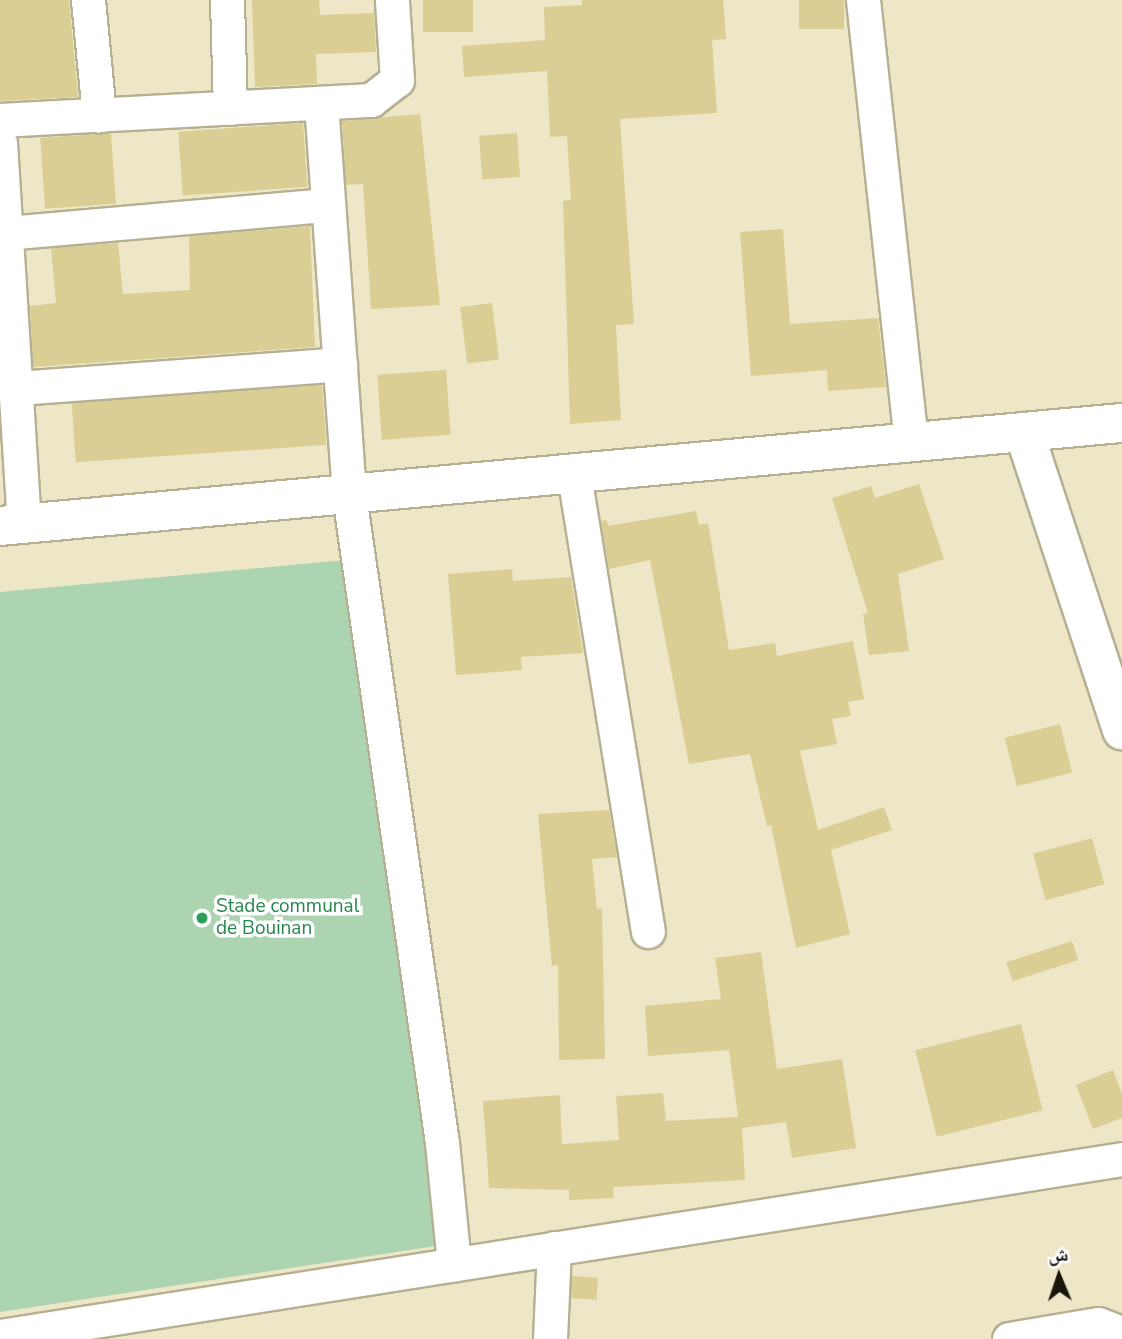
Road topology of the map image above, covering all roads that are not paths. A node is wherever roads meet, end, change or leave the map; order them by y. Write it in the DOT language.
graph roads {
  1 [pos="88,0"];
  2 [pos="226,0"];
  3 [pos="391,0"];
  4 [pos="863,0"];
  5 [pos="321,103"];
  6 [pos="230,108"];
  7 [pos="99,116"];
  8 [pos="0,120"];
  9 [pos="0,143"];
  10 [pos="328,205"];
  11 [pos="6,233"];
  12 [pos="340,364"];
  13 [pos="17,388"];
  14 [pos="1122,423"];
  15 [pos="1024,432"];
  16 [pos="911,440"];
  17 [pos="574,475"];
  18 [pos="349,495"];
  19 [pos="12,525"];
  20 [pos="1122,730"];
  21 [pos="648,931"];
  22 [pos="1122,1159"];
  23 [pos="554,1248"];
  24 [pos="454,1264"];
  25 [pos="1122,1333"];
  26 [pos="0,1336"];
  27 [pos="550,1339"];
  28 [pos="1009,1339"];
  1 -- 7 [label="street"];
  2 -- 6 [label="street"];
  3 -- 5 [label="street"];
  4 -- 16 [label="street"];
  5 -- 6 [label="street"];
  5 -- 10 [label="street"];
  6 -- 7 [label="street"];
  7 -- 8 [label="street"];
  9 -- 11 [label="street"];
  10 -- 11 [label="street"];
  10 -- 12 [label="street"];
  11 -- 13 [label="street"];
  12 -- 13 [label="street"];
  12 -- 18 [label="street"];
  13 -- 19 [label="street"];
  14 -- 15 [label="main road"];
  15 -- 16 [label="main road"];
  15 -- 20 [label="main road"];
  16 -- 17 [label="main road"];
  17 -- 18 [label="main road"];
  17 -- 21 [label="street"];
  18 -- 19 [label="main road"];
  18 -- 24 [label="street"];
  22 -- 23 [label="street"];
  23 -- 24 [label="street"];
  23 -- 27 [label="street"];
  24 -- 26 [label="street"];
  25 -- 28 [label="street"];
}
